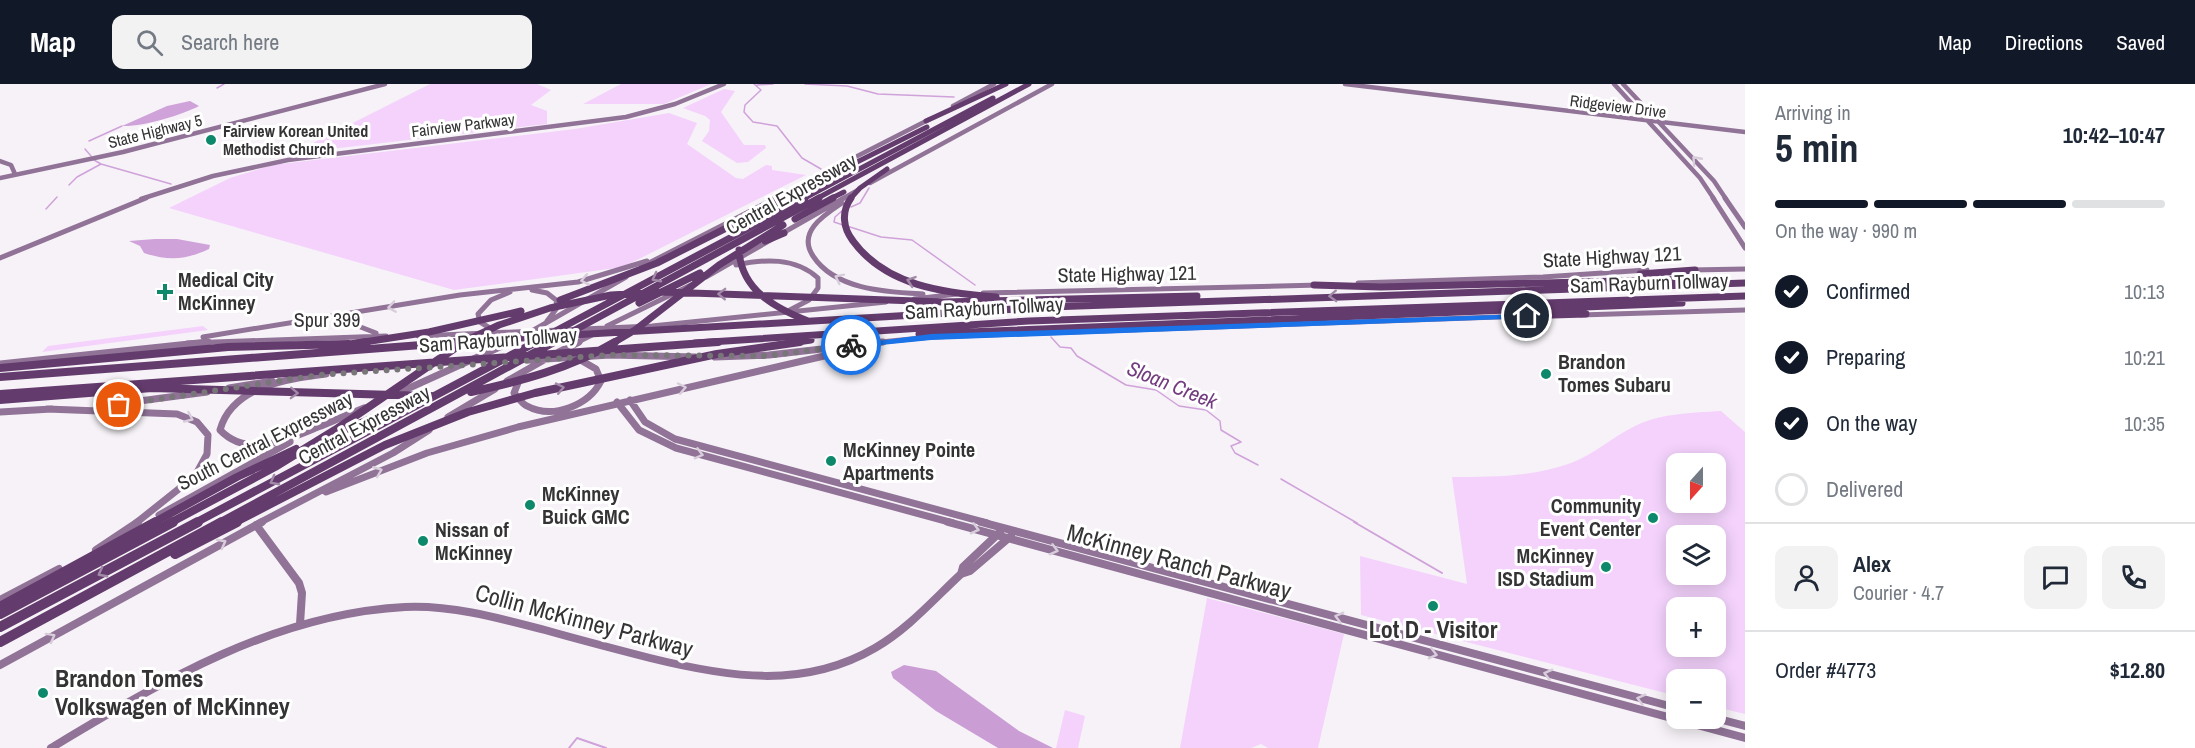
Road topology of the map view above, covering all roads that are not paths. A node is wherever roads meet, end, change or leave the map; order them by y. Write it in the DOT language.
graph roads {
  1 [pos="385,84"];
  2 [pos="724,84"];
  3 [pos="994,84"];
  4 [pos="1006,84"];
  5 [pos="1017,84"];
  6 [pos="1030,84"];
  7 [pos="1050,84"];
  8 [pos="1345,84"];
  9 [pos="1369,84"];
  10 [pos="1614,84"];
  11 [pos="1623,84"];
  12 [pos="1383,87"];
  13 [pos="962,114"];
  14 [pos="1646,119"];
  15 [pos="1657,119"];
  16 [pos="926,121"];
  17 [pos="1662,123"];
  18 [pos="1745,131"];
  19 [pos="0,161"];
  20 [pos="887,169"];
  21 [pos="15,174"];
  22 [pos="0,177"];
  23 [pos="868,184"];
  24 [pos="773,203"];
  25 [pos="1745,227"];
  26 [pos="784,233"];
  27 [pos="1745,248"];
  28 [pos="707,250"];
  29 [pos="661,256"];
  30 [pos="0,258"];
  31 [pos="1695,270"];
  32 [pos="706,277"];
  33 [pos="1745,277"];
  34 [pos="1314,285"];
  35 [pos="1474,288"];
  36 [pos="958,294"];
  37 [pos="1734,296"];
  38 [pos="1745,296"];
  39 [pos="1010,299"];
  40 [pos="1260,299"];
  41 [pos="1521,310"];
  42 [pos="1260,312"];
  43 [pos="1745,312"];
  44 [pos="356,313"];
  45 [pos="1586,314"];
  46 [pos="778,315"];
  47 [pos="597,320"];
  48 [pos="540,327"];
  49 [pos="910,329"];
  50 [pos="499,333"];
  51 [pos="511,333"];
  52 [pos="397,336"];
  53 [pos="959,336"];
  54 [pos="421,344"];
  55 [pos="142,347"];
  56 [pos="575,357"];
  57 [pos="0,366"];
  58 [pos="530,368"];
  59 [pos="14,375"];
  60 [pos="319,375"];
  61 [pos="234,376"];
  62 [pos="0,377"];
  63 [pos="0,394"];
  64 [pos="0,400"];
  65 [pos="630,400"];
  66 [pos="617,402"];
  67 [pos="419,404"];
  68 [pos="0,405"];
  69 [pos="47,410"];
  70 [pos="0,412"];
  71 [pos="323,425"];
  72 [pos="653,439"];
  73 [pos="684,442"];
  74 [pos="304,501"];
  75 [pos="256,525"];
  76 [pos="1005,528"];
  77 [pos="1016,531"];
  78 [pos="998,535"];
  79 [pos="1008,538"];
  80 [pos="96,550"];
  81 [pos="961,574"];
  82 [pos="115,580"];
  83 [pos="0,600"];
  84 [pos="0,606"];
  85 [pos="0,614"];
  86 [pos="300,624"];
  87 [pos="0,627"];
  88 [pos="0,642"];
  89 [pos="0,665"];
  90 [pos="1604,689"];
  91 [pos="1607,700"];
  92 [pos="1666,705"];
  93 [pos="1726,721"];
  94 [pos="1745,726"];
  95 [pos="1745,738"];
  96 [pos="51,748"];
  1 -- 21 [label="main road, State Highway 5"];
  2 -- 30 [label="main road, Fairview Parkway"];
  3 -- 16 [label="main road, South Central Expressway"];
  4 -- 16 [label="highway"];
  5 -- 13 [label="highway, Central Expressway"];
  6 -- 20 [label="highway"];
  6 -- 47 [label="highway, Central Expressway"];
  7 -- 23 [label="main road"];
  8 -- 12 [label="main road, Ridgeview Drive"];
  9 -- 12 [label="main road, Ridgeview Drive"];
  10 -- 14 [label="main road"];
  11 -- 15 [label="main road"];
  12 -- 14 [label="main road, Ridgeview Drive"];
  13 -- 24 [label="highway"];
  13 -- 28 [label="highway, Central Expressway"];
  14 -- 15 [label="main road, Ridgeview Drive"];
  14 -- 17 [label="main road, Ridgeview Drive"];
  14 -- 27 [label="main road"];
  15 -- 17 [label="main road"];
  15 -- 18 [label="main road, Ridgeview Drive"];
  16 -- 24 [label="main road, South Central Expressway"];
  17 -- 18 [label="main road, Ridgeview Drive"];
  25 -- 17 [label="main road, one-way"];
  19 -- 21 [label="main road"];
  39 -- 20 [label="highway, one-way"];
  64 -- 20 [label="highway, one-way"];
  21 -- 22 [label="main road, State Highway 5"];
  23 -- 26 [label="main road"];
  36 -- 23 [label="main road, one-way"];
  24 -- 28 [label="highway"];
  24 -- 29 [label="main road, South Central Expressway"];
  24 -- 41 [label="highway"];
  24 -- 59 [label="highway"];
  26 -- 32 [label="main road"];
  26 -- 47 [label="highway"];
  28 -- 67 [label="highway, Central Expressway, one-way"];
  29 -- 44 [label="main road, one-way"];
  29 -- 48 [label="main road, South Central Expressway"];
  31 -- 33 [label="main road, State Highway 121"];
  31 -- 34 [label="main road, State Highway 121"];
  31 -- 35 [label="highway"];
  32 -- 46 [label="main road"];
  32 -- 58 [label="main road"];
  33 -- 35 [label="highway, Sam Rayburn Tollway"];
  33 -- 35 [label="highway"];
  34 -- 35 [label="highway"];
  34 -- 36 [label="main road, State Highway 121"];
  35 -- 40 [label="highway, Sam Rayburn Tollway, one-way"];
  36 -- 46 [label="main road, State Highway 121"];
  37 -- 38 [label="highway, Sam Rayburn Tollway"];
  37 -- 41 [label="highway"];
  37 -- 42 [label="highway, Sam Rayburn Tollway"];
  39 -- 40 [label="highway"];
  39 -- 85 [label="highway, one-way"];
  40 -- 54 [label="highway, Sam Rayburn Tollway"];
  42 -- 45 [label="highway"];
  42 -- 49 [label="highway, Sam Rayburn Tollway"];
  43 -- 45 [label="main road"];
  44 -- 52 [label="main road"];
  44 -- 55 [label="main road"];
  45 -- 53 [label="main road"];
  46 -- 51 [label="main road, State Highway 121"];
  47 -- 82 [label="highway, Central Expressway"];
  48 -- 50 [label="main road"];
  48 -- 71 [label="main road, South Central Expressway"];
  49 -- 61 [label="highway, Sam Rayburn Tollway"];
  82 -- 49 [label="highway, one-way"];
  50 -- 51 [label="main road, Spur 399"];
  50 -- 52 [label="main road, Spur 399"];
  52 -- 55 [label="main road, Spur 399"];
  53 -- 56 [label="main road"];
  65 -- 53 [label="main road, one-way"];
  54 -- 57 [label="highway"];
  54 -- 59 [label="highway"];
  55 -- 57 [label="main road, Spur 399"];
  56 -- 58 [label="main road"];
  56 -- 60 [label="main road"];
  58 -- 74 [label="main road"];
  59 -- 62 [label="highway"];
  60 -- 69 [label="main road"];
  60 -- 71 [label="main road"];
  61 -- 63 [label="highway, Sam Rayburn Tollway"];
  61 -- 68 [label="highway"];
  65 -- 66 [label="main road"];
  65 -- 73 [label="main road, McKinney Ranch Parkway"];
  66 -- 72 [label="main road, McKinney Ranch Parkway"];
  74 -- 66 [label="main road, one-way"];
  67 -- 84 [label="highway"];
  67 -- 87 [label="highway, Central Expressway, one-way"];
  69 -- 70 [label="main road"];
  69 -- 80 [label="main road, one-way"];
  71 -- 80 [label="main road, South Central Expressway"];
  72 -- 73 [label="main road"];
  72 -- 78 [label="main road, McKinney Ranch Parkway, one-way"];
  73 -- 76 [label="main road, McKinney Ranch Parkway"];
  74 -- 75 [label="main road"];
  75 -- 86 [label="main road"];
  89 -- 75 [label="main road, one-way"];
  76 -- 77 [label="main road, McKinney Ranch Parkway"];
  76 -- 78 [label="main road, Collin McKinney Parkway"];
  77 -- 79 [label="main road, Collin McKinney Parkway"];
  90 -- 77 [label="main road, McKinney Ranch Parkway, one-way"];
  78 -- 79 [label="main road, McKinney Ranch Parkway"];
  78 -- 81 [label="main road, Collin McKinney Parkway"];
  79 -- 81 [label="main road, Collin McKinney Parkway"];
  79 -- 91 [label="main road, McKinney Ranch Parkway, one-way"];
  80 -- 83 [label="main road, South Central Expressway"];
  81 -- 86 [label="main road, Collin McKinney Parkway"];
  82 -- 88 [label="highway, Central Expressway"];
  86 -- 96 [label="main road, Collin McKinney Parkway"];
  90 -- 91 [label="main road"];
  92 -- 90 [label="main road, McKinney Ranch Parkway, one-way"];
  91 -- 95 [label="main road, McKinney Ranch Parkway"];
  93 -- 94 [label="main road"];
}
